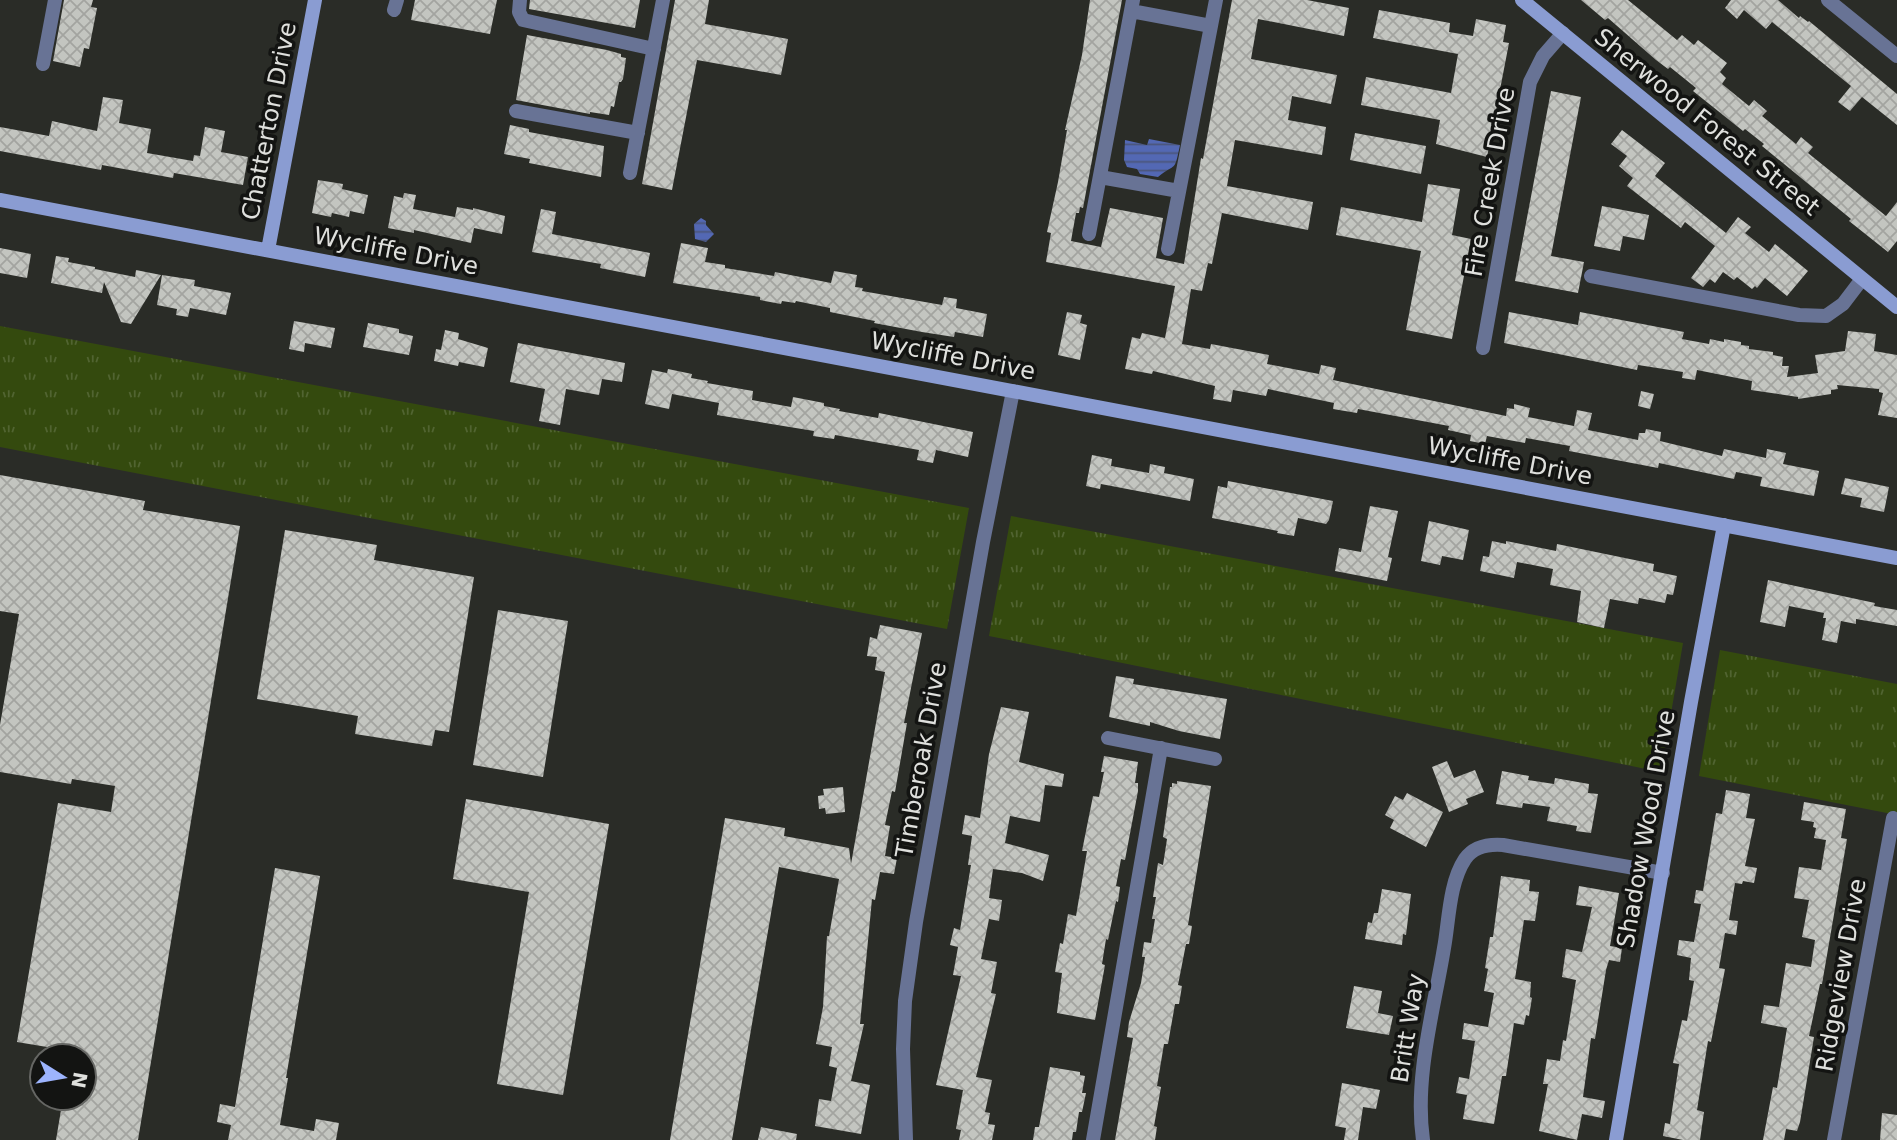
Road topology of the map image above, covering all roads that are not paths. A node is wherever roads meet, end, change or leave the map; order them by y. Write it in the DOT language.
graph roads {
  1 [pos="55,0"];
  2 [pos="315,0"];
  3 [pos="663,0"];
  4 [pos="1216,0"];
  5 [pos="1522,0"];
  6 [pos="1828,0"];
  7 [pos="519,6"];
  8 [pos="1132,6"];
  9 [pos="1210,26"];
  10 [pos="1563,33"];
  11 [pos="654,49"];
  12 [pos="1897,56"];
  13 [pos="43,64"];
  14 [pos="516,111"];
  15 [pos="638,133"];
  16 [pos="630,173"];
  17 [pos="1100,177"];
  18 [pos="1179,191"];
  19 [pos="0,200"];
  20 [pos="1089,234"];
  21 [pos="1168,249"];
  22 [pos="268,250"];
  23 [pos="1591,275"];
  24 [pos="1862,279"];
  25 [pos="1897,307"];
  26 [pos="1483,348"];
  27 [pos="1013,391"];
  28 [pos="1724,525"];
  29 [pos="1897,558"];
  30 [pos="1108,738"];
  31 [pos="1161,748"];
  32 [pos="1215,759"];
  33 [pos="1893,818"];
  34 [pos="1663,873"];
  35 [pos="906,1140"];
  36 [pos="1093,1140"];
  37 [pos="1423,1140"];
  38 [pos="1616,1140"];
  39 [pos="1834,1140"];
  1 -- 13 [label="street"];
  2 -- 22 [label="street, Chatterton Drive"];
  3 -- 11 [label="street"];
  4 -- 9 [label="street"];
  5 -- 10 [label="street, Sherwood Forest Street"];
  6 -- 12 [label="street"];
  7 -- 11 [label="street"];
  8 -- 9 [label="street"];
  8 -- 17 [label="street"];
  9 -- 18 [label="street"];
  10 -- 24 [label="street, Sherwood Forest Street"];
  10 -- 26 [label="street, Fire Creek Drive"];
  11 -- 15 [label="street"];
  14 -- 15 [label="street"];
  15 -- 16 [label="street"];
  17 -- 18 [label="street"];
  17 -- 20 [label="street"];
  18 -- 21 [label="street"];
  19 -- 22 [label="street, Wycliffe Drive"];
  22 -- 27 [label="street, Wycliffe Drive"];
  23 -- 24 [label="street"];
  24 -- 25 [label="street, Sherwood Forest Street"];
  27 -- 28 [label="street, Wycliffe Drive"];
  27 -- 35 [label="street, Timberoak Drive"];
  28 -- 29 [label="street, Wycliffe Drive"];
  28 -- 34 [label="street, Shadow Wood Drive"];
  30 -- 31 [label="street"];
  31 -- 32 [label="street"];
  31 -- 36 [label="street"];
  33 -- 39 [label="street, Ridgeview Drive"];
  34 -- 37 [label="street, Britt Way"];
  34 -- 38 [label="street, Shadow Wood Drive"];
}
